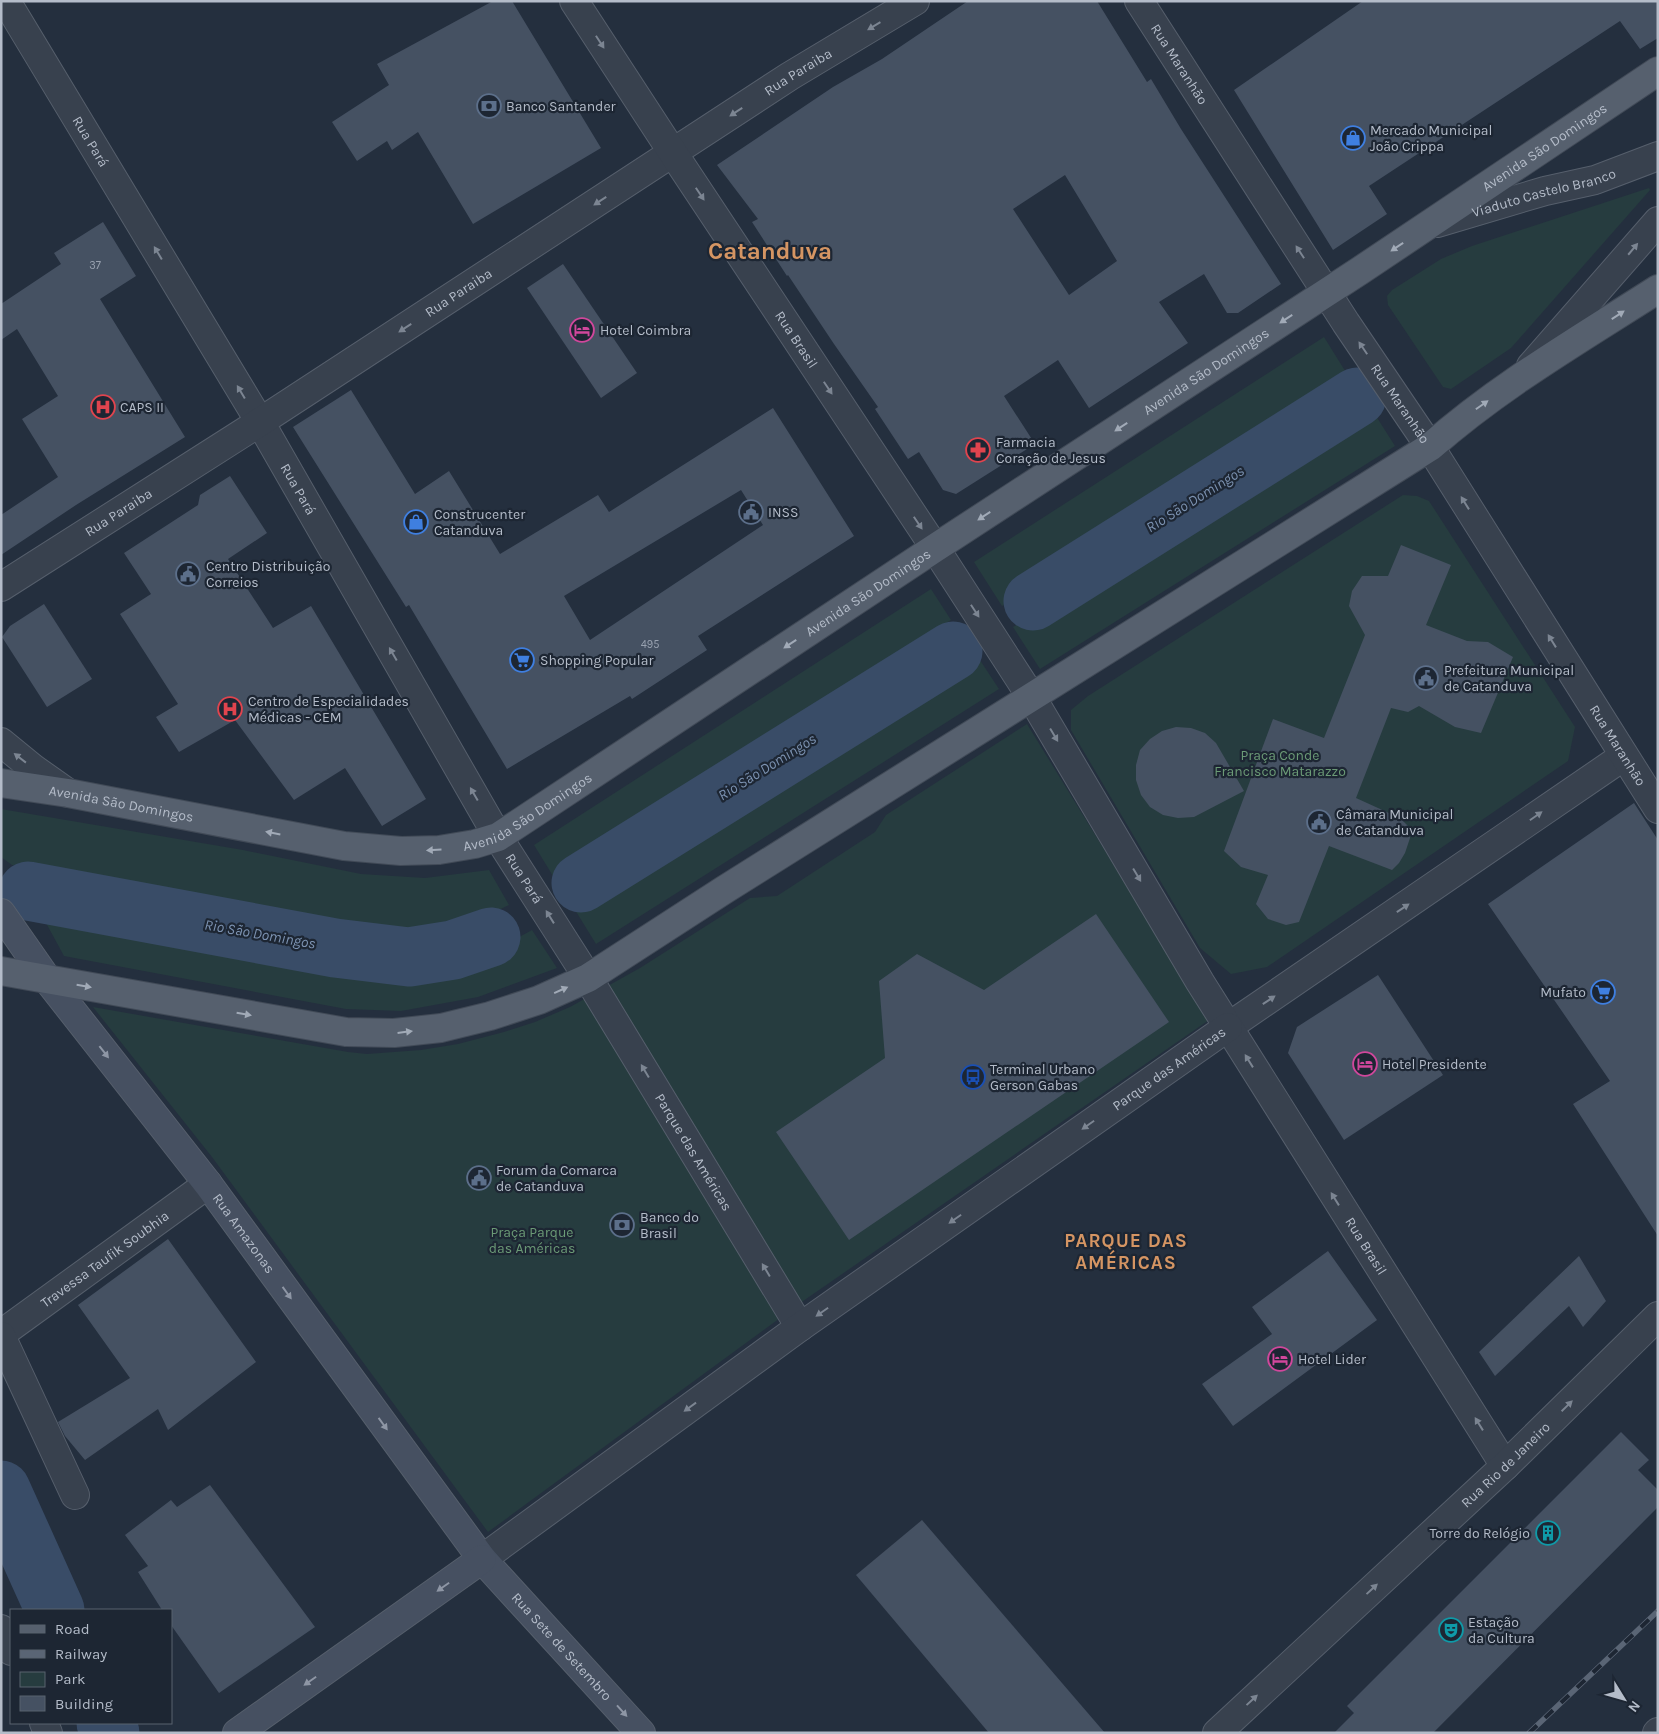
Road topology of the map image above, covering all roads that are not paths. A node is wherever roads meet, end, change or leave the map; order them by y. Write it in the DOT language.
graph roads {
  1 [pos="6,1"];
  2 [pos="574,1"];
  3 [pos="915,1"];
  4 [pos="1139,1"];
  5 [pos="1658,71"];
  6 [pos="672,153"];
  7 [pos="1658,156"];
  8 [pos="1658,221"];
  9 [pos="1429,225"];
  10 [pos="1658,289"];
  11 [pos="1327,293"];
  12 [pos="1520,378"];
  13 [pos="260,422"];
  14 [pos="1430,447"];
  15 [pos="942,559"];
  16 [pos="24,572"];
  17 [pos="1,587"];
  18 [pos="1,592"];
  19 [pos="1026,688"];
  20 [pos="1,742"];
  21 [pos="1624,756"];
  22 [pos="1,783"];
  23 [pos="68,793"];
  24 [pos="1658,809"];
  25 [pos="504,846"];
  26 [pos="1,913"];
  27 [pos="582,968"];
  28 [pos="1,971"];
  29 [pos="47,979"];
  30 [pos="1228,1027"];
  31 [pos="208,1184"];
  32 [pos="1658,1316"];
  33 [pos="800,1327"];
  34 [pos="1,1334"];
  35 [pos="1505,1466"];
  36 [pos="75,1495"];
  37 [pos="482,1559"];
  38 [pos="1,1629"];
  39 [pos="10,1649"];
  40 [pos="237,1733"];
  41 [pos="642,1733"];
  42 [pos="1217,1733"];
  13 -- 1 [label="street, Rua Pará, one-way"];
  2 -- 6 [label="street, Rua Brasil, one-way"];
  3 -- 6 [label="street, Rua Paraiba, one-way"];
  11 -- 4 [label="street, Rua Maranhão, one-way"];
  5 -- 9 [label="main road, Avenida São Domingos"];
  6 -- 13 [label="street, Rua Paraiba, one-way"];
  6 -- 15 [label="street, Rua Brasil, one-way"];
  7 -- 9 [label="street, Viaduto Castelo Branco"];
  12 -- 8 [label="street, one-way"];
  9 -- 11 [label="main road, Avenida São Domingos, one-way"];
  12 -- 10 [label="main road, one-way"];
  14 -- 11 [label="street, Rua Maranhão, one-way"];
  11 -- 15 [label="main road, Avenida São Domingos, one-way"];
  14 -- 12 [label="main road, one-way"];
  13 -- 16 [label="street, Rua Paraiba"];
  25 -- 13 [label="street, Rua Pará, one-way"];
  14 -- 19 [label="main road"];
  21 -- 14 [label="street, Rua Maranhão, one-way"];
  15 -- 19 [label="street, Rua Brasil, one-way"];
  15 -- 25 [label="main road, Avenida São Domingos, one-way"];
  16 -- 17 [label="street, Rua Paraiba"];
  16 -- 18 [label="street"];
  19 -- 27 [label="main road"];
  19 -- 30 [label="street, Parque das Américas, one-way"];
  23 -- 20 [label="street, one-way"];
  21 -- 24 [label="street, Rua Maranhão"];
  30 -- 21 [label="street, one-way"];
  22 -- 23 [label="main road, Avenida São Domingos"];
  25 -- 23 [label="main road, Avenida São Domingos, one-way"];
  27 -- 25 [label="street, Rua Pará, one-way"];
  26 -- 29 [label="main road, Rua Amazonas"];
  29 -- 27 [label="main road, one-way"];
  33 -- 27 [label="street, Parque das Américas, one-way"];
  28 -- 29 [label="main road"];
  29 -- 31 [label="main road, Rua Amazonas, one-way"];
  30 -- 33 [label="street, Parque das Américas, one-way"];
  35 -- 30 [label="street, Rua Brasil, one-way"];
  31 -- 34 [label="street, Travessa Taufik Soubhia"];
  31 -- 37 [label="main road, Rua Amazonas, one-way"];
  35 -- 32 [label="street, Rua Rio de Janeiro, one-way"];
  33 -- 37 [label="street, Parque das Américas, one-way"];
  34 -- 36 [label="street, Travessa Taufik Soubhia"];
  42 -- 35 [label="street, Rua Rio de Janeiro, one-way"];
  37 -- 40 [label="main road, one-way"];
  37 -- 41 [label="main road, Rua Sete de Setembro, one-way"];
  38 -- 39 [label="street"];
}
